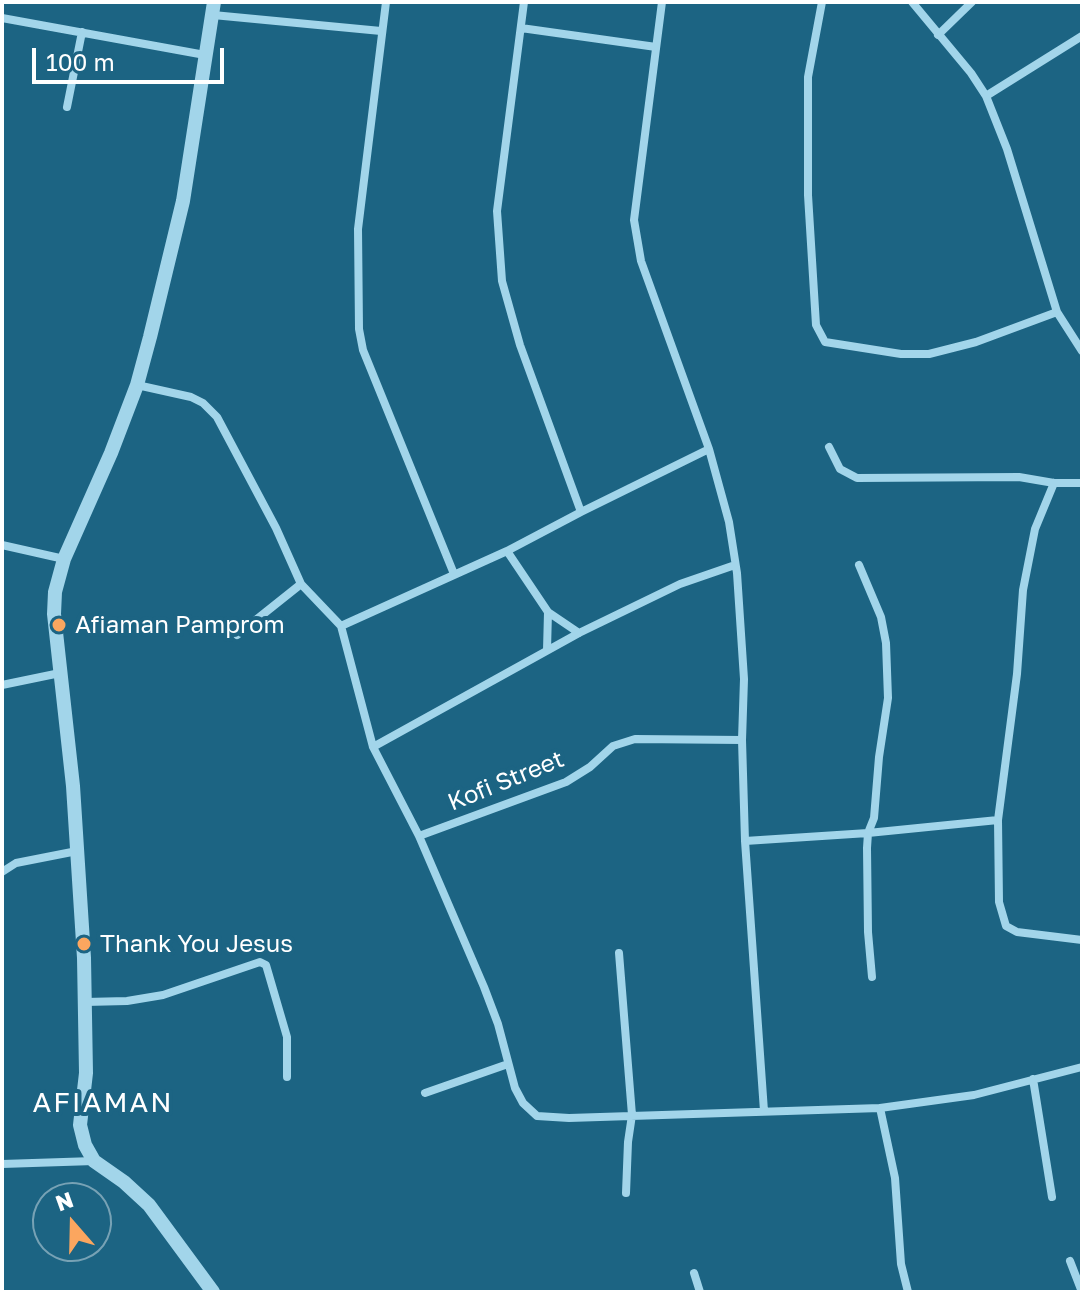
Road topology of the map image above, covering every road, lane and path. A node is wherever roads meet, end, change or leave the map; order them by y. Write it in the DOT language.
graph roads {
  1 [pos="386,2"];
  2 [pos="524,2"];
  3 [pos="662,2"];
  4 [pos="822,2"];
  5 [pos="912,2"];
  6 [pos="972,2"];
  7 [pos="214,9"];
  8 [pos="2,18"];
  9 [pos="521,28"];
  10 [pos="381,31"];
  11 [pos="82,32"];
  12 [pos="938,35"];
  13 [pos="1082,36"];
  14 [pos="656,47"];
  15 [pos="205,55"];
  16 [pos="986,96"];
  17 [pos="67,107"];
  18 [pos="1057,312"];
  19 [pos="1082,351"];
  20 [pos="137,385"];
  21 [pos="829,447"];
  22 [pos="709,449"];
  23 [pos="1054,483"];
  24 [pos="1082,483"];
  25 [pos="581,512"];
  26 [pos="2,545"];
  27 [pos="507,551"];
  28 [pos="64,559"];
  29 [pos="735,565"];
  30 [pos="859,565"];
  31 [pos="454,574"];
  32 [pos="301,584"];
  33 [pos="548,612"];
  34 [pos="341,626"];
  35 [pos="579,633"];
  36 [pos="237,635"];
  37 [pos="547,650"];
  38 [pos="60,673"];
  39 [pos="2,685"];
  40 [pos="742,740"];
  41 [pos="373,747"];
  42 [pos="998,820"];
  43 [pos="868,833"];
  44 [pos="419,836"];
  45 [pos="745,841"];
  46 [pos="77,851"];
  47 [pos="2,872"];
  48 [pos="1082,940"];
  49 [pos="619,953"];
  50 [pos="872,977"];
  51 [pos="85,1002"];
  52 [pos="508,1064"];
  53 [pos="1082,1067"];
  54 [pos="287,1077"];
  55 [pos="1033,1079"];
  56 [pos="425,1093"];
  57 [pos="880,1108"];
  58 [pos="764,1111"];
  59 [pos="632,1115"];
  60 [pos="94,1161"];
  61 [pos="2,1164"];
  62 [pos="626,1193"];
  63 [pos="1052,1197"];
  64 [pos="1070,1261"];
  65 [pos="694,1273"];
  66 [pos="213,1292"];
  67 [pos="700,1292"];
  68 [pos="908,1292"];
  69 [pos="1082,1292"];
  1 -- 10 [label="street"];
  2 -- 9 [label="street"];
  3 -- 14 [label="street"];
  4 -- 18 [label="street"];
  5 -- 12 [label="street"];
  6 -- 12 [label="street"];
  7 -- 10 [label="street"];
  7 -- 15 [label="street"];
  8 -- 11 [label="street"];
  9 -- 14 [label="street"];
  9 -- 25 [label="street"];
  10 -- 31 [label="street"];
  11 -- 15 [label="street"];
  11 -- 17 [label="street"];
  12 -- 16 [label="street"];
  13 -- 16 [label="street"];
  14 -- 22 [label="street"];
  15 -- 20 [label="street"];
  16 -- 18 [label="street"];
  18 -- 19 [label="street"];
  20 -- 28 [label="street"];
  20 -- 32 [label="street"];
  21 -- 23 [label="street"];
  22 -- 25 [label="street"];
  22 -- 29 [label="street"];
  23 -- 24 [label="street"];
  23 -- 42 [label="street"];
  25 -- 27 [label="street"];
  26 -- 28 [label="street"];
  27 -- 31 [label="street"];
  27 -- 33 [label="street"];
  28 -- 38 [label="street"];
  29 -- 35 [label="street"];
  29 -- 40 [label="street"];
  30 -- 43 [label="street"];
  31 -- 34 [label="street"];
  32 -- 34 [label="street"];
  32 -- 36 [label="street"];
  33 -- 35 [label="street"];
  33 -- 37 [label="street"];
  34 -- 41 [label="street"];
  35 -- 37 [label="street"];
  37 -- 41 [label="street"];
  38 -- 39 [label="street"];
  38 -- 46 [label="street"];
  40 -- 44 [label="street, Kofi Street"];
  40 -- 45 [label="street"];
  41 -- 44 [label="street"];
  42 -- 43 [label="street"];
  42 -- 48 [label="street"];
  43 -- 45 [label="street"];
  43 -- 50 [label="street"];
  44 -- 52 [label="street"];
  45 -- 58 [label="street"];
  46 -- 47 [label="street"];
  46 -- 51 [label="street"];
  49 -- 59 [label="street"];
  51 -- 54 [label="street"];
  51 -- 60 [label="street"];
  52 -- 56 [label="street"];
  52 -- 59 [label="street"];
  53 -- 55 [label="street"];
  55 -- 57 [label="street"];
  55 -- 63 [label="street"];
  57 -- 58 [label="street"];
  57 -- 68 [label="street"];
  58 -- 59 [label="street"];
  59 -- 62 [label="street"];
  60 -- 61 [label="street"];
  60 -- 66 [label="street"];
  64 -- 69 [label="street"];
  65 -- 67 [label="street"];
}
